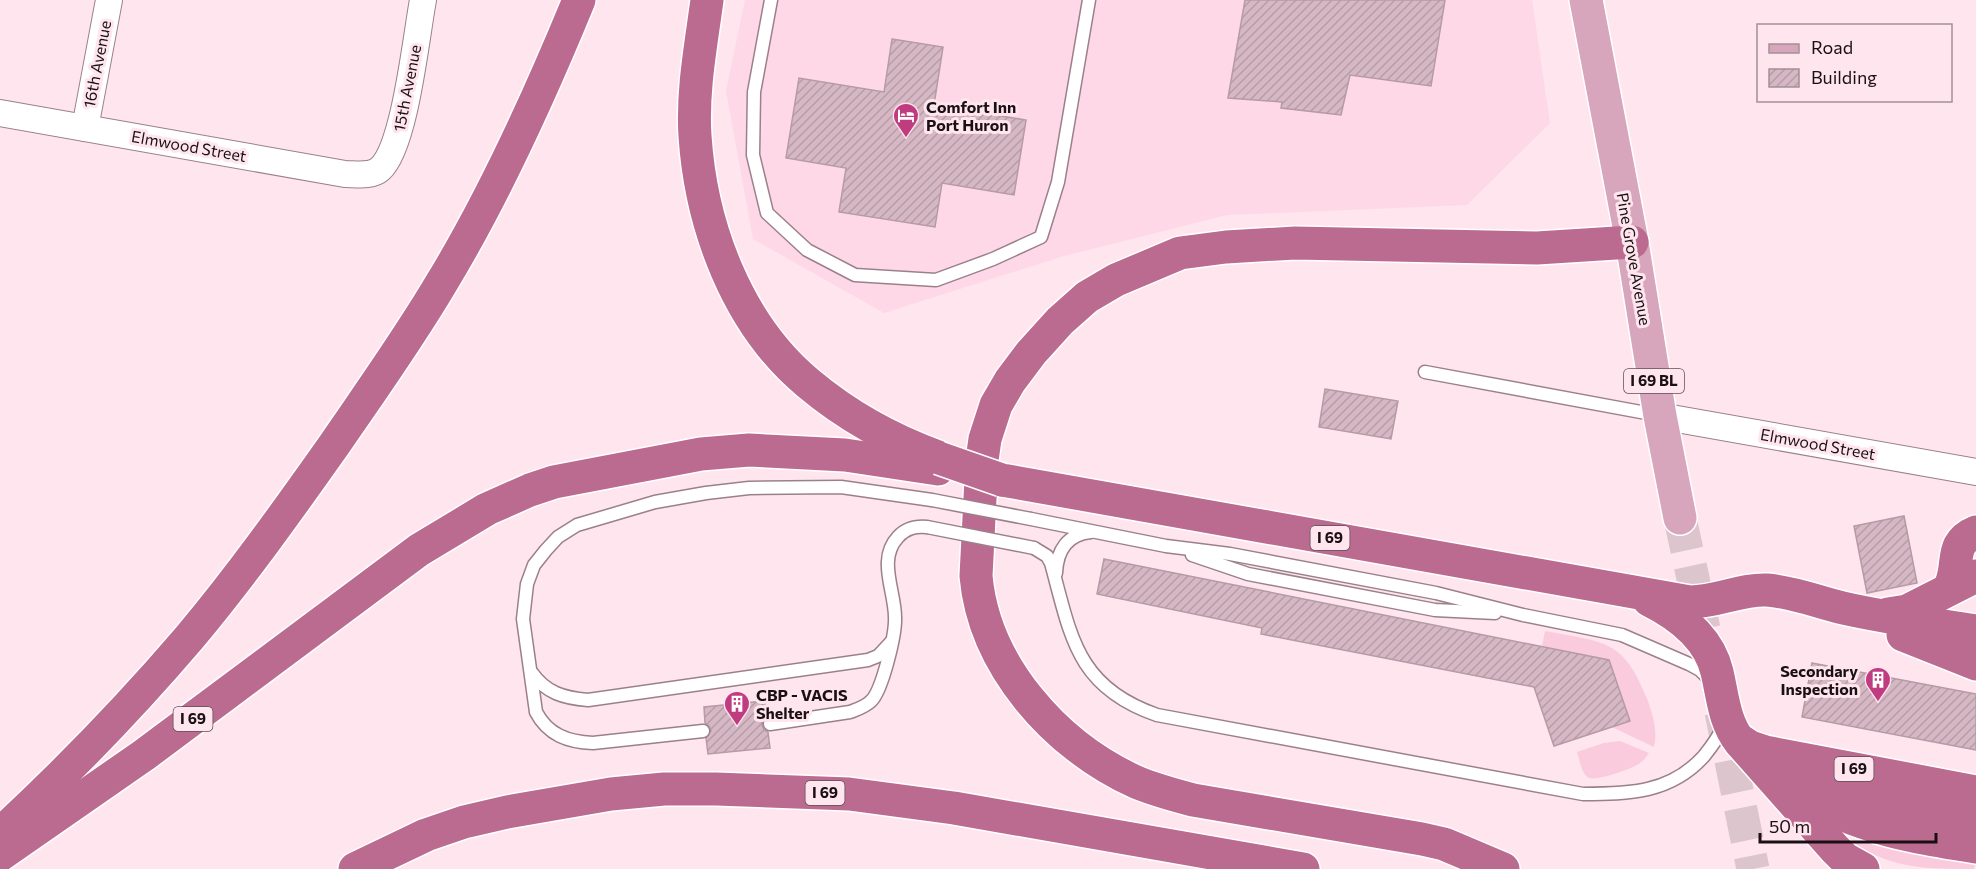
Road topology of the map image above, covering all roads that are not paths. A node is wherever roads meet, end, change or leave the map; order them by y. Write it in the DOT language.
graph roads {
  1 [pos="109,0"];
  2 [pos="423,0"];
  3 [pos="579,0"];
  4 [pos="707,0"];
  5 [pos="771,0"];
  6 [pos="1089,0"];
  7 [pos="1586,0"];
  8 [pos="0,113"];
  9 [pos="85,128"];
  10 [pos="379,171"];
  11 [pos="1632,242"];
  12 [pos="1425,372"];
  13 [pos="1660,416"];
  14 [pos="1976,472"];
  15 [pos="936,475"];
  16 [pos="1680,518"];
  17 [pos="1096,531"];
  18 [pos="1976,532"];
  19 [pos="1976,557"];
  20 [pos="1056,580"];
  21 [pos="1626,590"];
  22 [pos="1955,592"];
  23 [pos="1976,612"];
  24 [pos="1893,623"];
  25 [pos="1976,631"];
  26 [pos="892,641"];
  27 [pos="1976,651"];
  28 [pos="1976,664"];
  29 [pos="531,672"];
  30 [pos="770,724"];
  31 [pos="1732,725"];
  32 [pos="703,731"];
  33 [pos="1773,771"];
  34 [pos="1976,792"];
  35 [pos="1976,820"];
  36 [pos="0,834"];
  37 [pos="1976,847"];
  38 [pos="0,855"];
  39 [pos="1855,866"];
  40 [pos="355,869"];
  41 [pos="1303,869"];
  42 [pos="1503,869"];
  1 -- 9 [label="street, 16th Avenue"];
  2 -- 10 [label="street, 15th Avenue"];
  3 -- 36 [label="highway"];
  4 -- 15 [label="highway"];
  5 -- 6 [label="lane"];
  7 -- 11 [label="main road, Pine Grove Avenue / I 69 BL"];
  8 -- 9 [label="street, Elmwood Street"];
  9 -- 10 [label="street, Elmwood Street"];
  11 -- 13 [label="main road, Pine Grove Avenue / I 69 BL"];
  11 -- 42 [label="highway"];
  12 -- 13 [label="lane"];
  13 -- 14 [label="street, Elmwood Street"];
  13 -- 16 [label="main road, Pine Grove Avenue / I 69 BL"];
  15 -- 17 [label="lane, bridge"];
  15 -- 21 [label="highway, I 69, bridge"];
  15 -- 29 [label="lane"];
  15 -- 38 [label="highway, I 69"];
  17 -- 20 [label="lane"];
  17 -- 31 [label="lane"];
  18 -- 22 [label="highway"];
  19 -- 22 [label="highway, I 69"];
  20 -- 26 [label="lane, bridge"];
  20 -- 31 [label="lane"];
  21 -- 24 [label="highway, I 69"];
  21 -- 31 [label="highway, I 69"];
  22 -- 23 [label="highway, I 69"];
  22 -- 24 [label="highway, I 69"];
  24 -- 25 [label="highway, I 69"];
  24 -- 27 [label="highway, I 69"];
  24 -- 28 [label="highway, I 69"];
  26 -- 29 [label="lane"];
  26 -- 30 [label="lane"];
  29 -- 32 [label="lane"];
  31 -- 33 [label="highway, I 69"];
  31 -- 34 [label="highway, I 69"];
  31 -- 39 [label="highway, I 69"];
  33 -- 35 [label="highway, I 69"];
  33 -- 37 [label="highway, I 69"];
  40 -- 41 [label="highway, I 69"];
}
